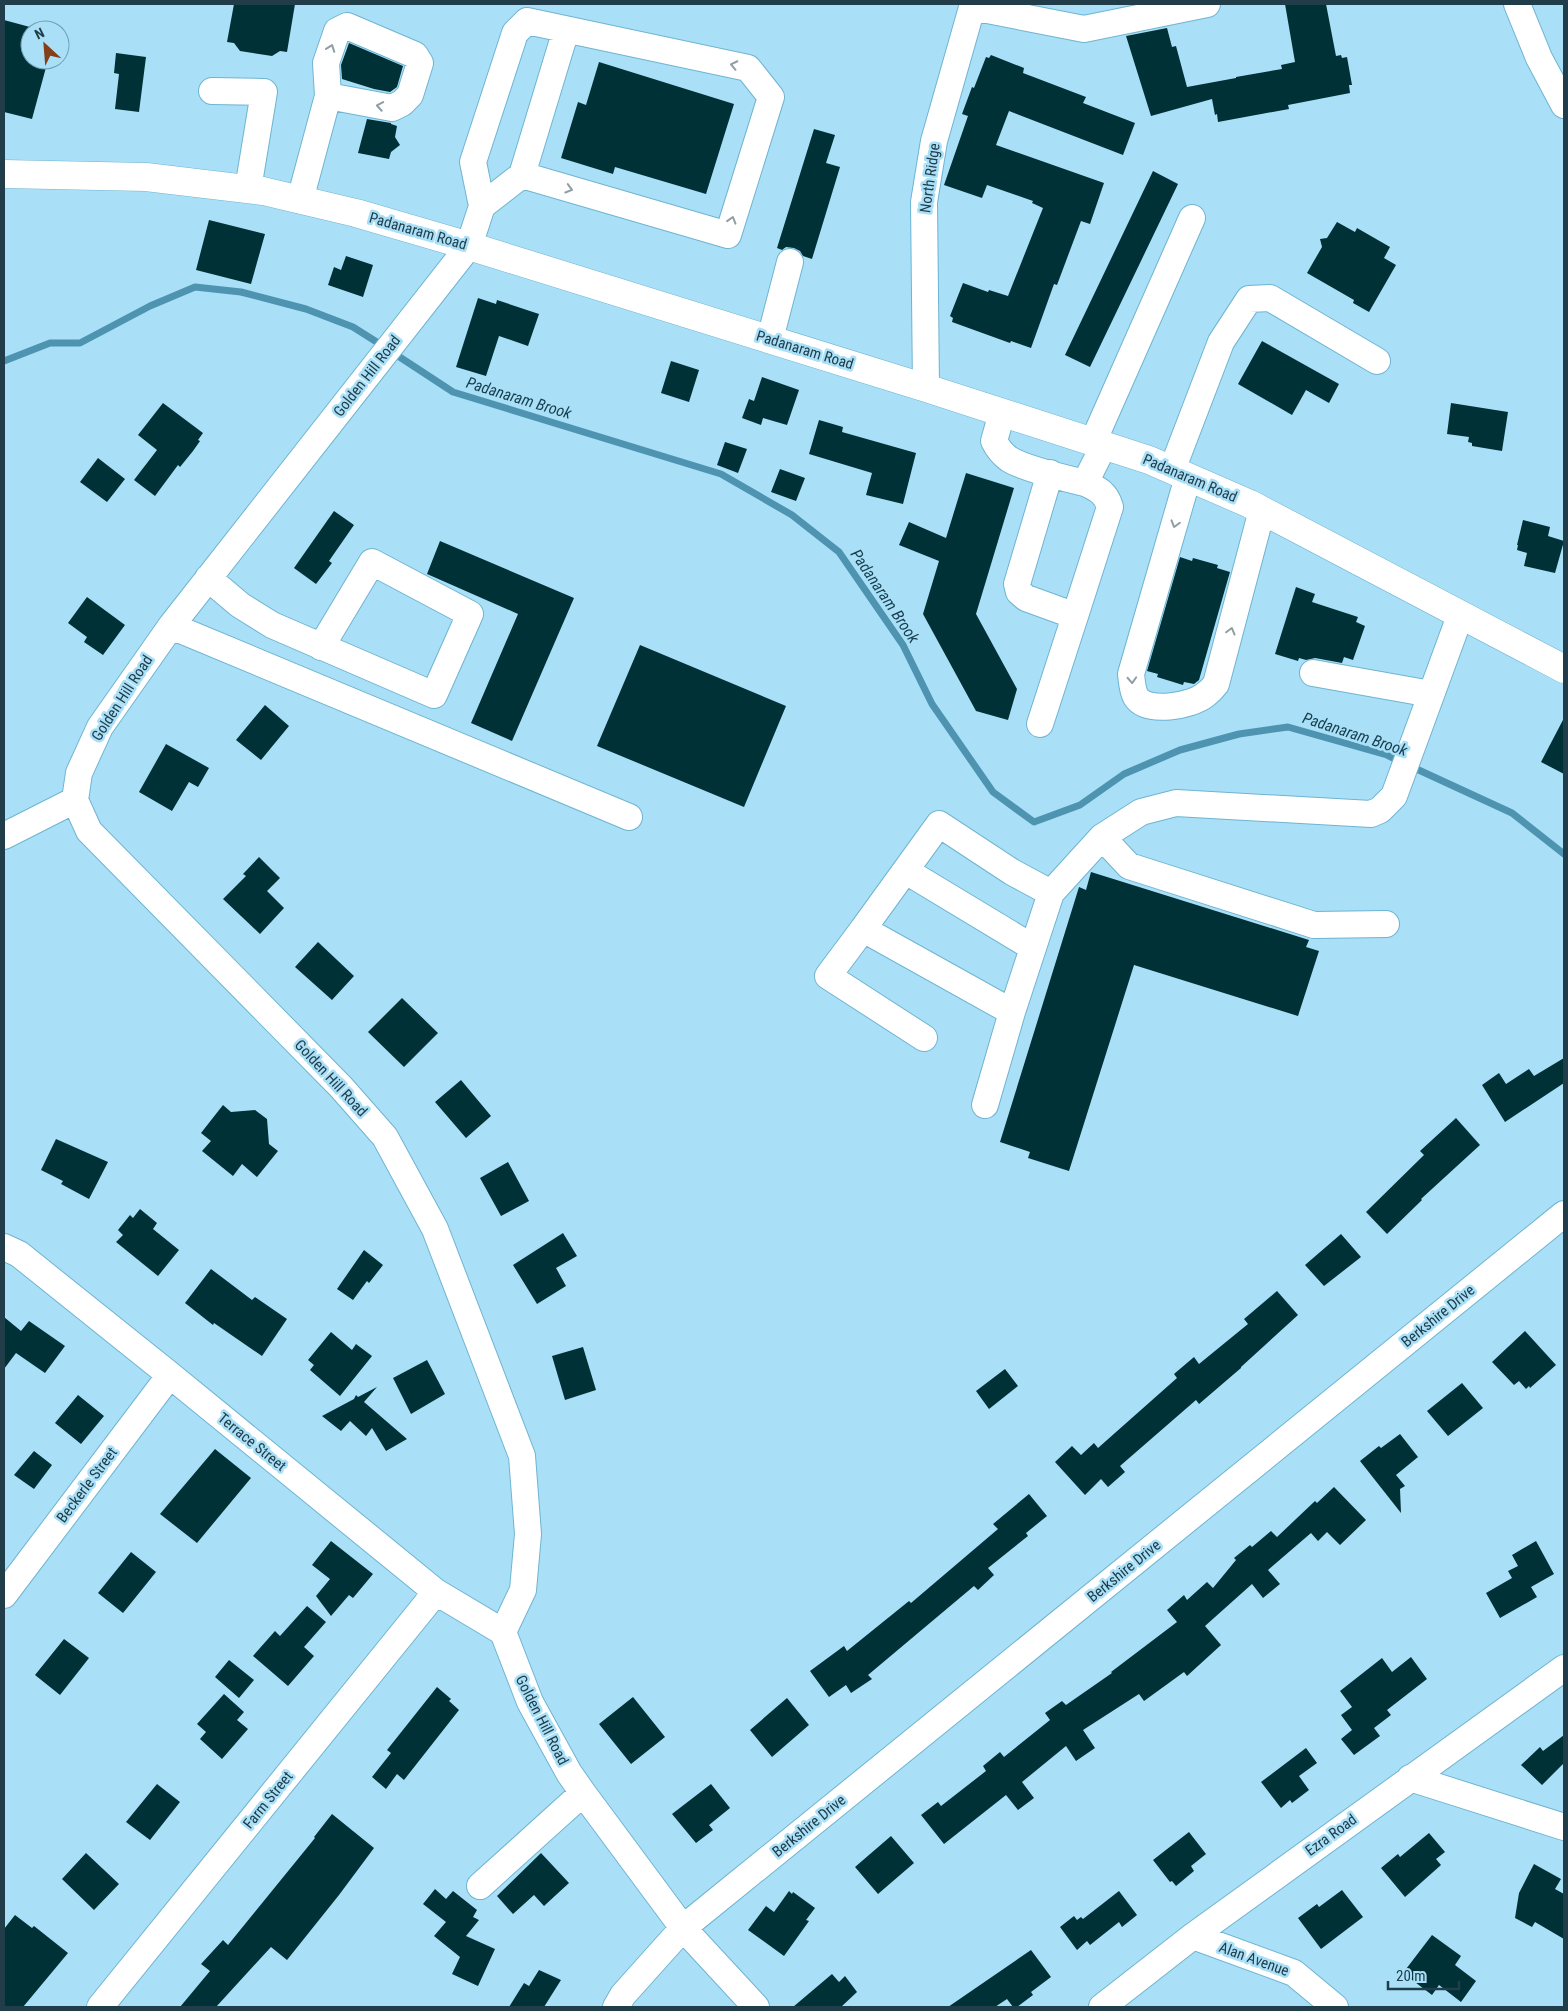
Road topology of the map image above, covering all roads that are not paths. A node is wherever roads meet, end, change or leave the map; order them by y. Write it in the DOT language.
graph roads {
  1 [pos="1207,4"];
  2 [pos="1517,4"];
  3 [pos="973,5"];
  4 [pos="566,30"];
  5 [pos="212,90"];
  6 [pos="328,96"];
  7 [pos="1564,105"];
  8 [pos="4,174"];
  9 [pos="522,176"];
  10 [pos="248,189"];
  11 [pos="300,200"];
  12 [pos="482,206"];
  13 [pos="1192,218"];
  14 [pos="469,246"];
  15 [pos="790,262"];
  16 [pos="770,339"];
  17 [pos="1376,361"];
  18 [pos="926,388"];
  19 [pos="1002,412"];
  20 [pos="1098,443"];
  21 [pos="1050,473"];
  22 [pos="1180,473"];
  23 [pos="1085,483"];
  24 [pos="1262,510"];
  25 [pos="208,578"];
  26 [pos="1076,613"];
  27 [pos="1460,616"];
  28 [pos="171,626"];
  29 [pos="321,647"];
  30 [pos="1564,669"];
  31 [pos="1313,673"];
  32 [pos="1431,694"];
  33 [pos="1040,724"];
  34 [pos="75,800"];
  35 [pos="629,817"];
  36 [pos="4,836"];
  37 [pos="1102,837"];
  38 [pos="906,871"];
  39 [pos="1051,893"];
  40 [pos="1386,924"];
  41 [pos="863,929"];
  42 [pos="1032,947"];
  43 [pos="1012,1012"];
  44 [pos="924,1038"];
  45 [pos="984,1105"];
  46 [pos="1564,1214"];
  47 [pos="4,1247"];
  48 [pos="170,1375"];
  49 [pos="436,1592"];
  50 [pos="4,1595"];
  51 [pos="503,1632"];
  52 [pos="1564,1668"];
  53 [pos="1410,1778"];
  54 [pos="583,1793"];
  55 [pos="1564,1827"];
  56 [pos="480,1886"];
  57 [pos="683,1928"];
  58 [pos="1193,1936"];
  59 [pos="100,2007"];
  60 [pos="616,2007"];
  61 [pos="756,2007"];
  62 [pos="1102,2007"];
  63 [pos="1335,2007"];
  1 -- 3 [label="street"];
  2 -- 7 [label="street"];
  3 -- 18 [label="street, North Ridge"];
  4 -- 9 [label="street"];
  9 -- 4 [label="street, one-way"];
  4 -- 12 [label="street"];
  5 -- 10 [label="street"];
  6 -- 11 [label="street"];
  8 -- 10 [label="main road, Padanaram Road"];
  9 -- 12 [label="street"];
  10 -- 11 [label="main road, Padanaram Road"];
  11 -- 14 [label="main road, Padanaram Road"];
  12 -- 14 [label="street"];
  13 -- 20 [label="street"];
  14 -- 16 [label="main road, Padanaram Road"];
  14 -- 25 [label="street, Golden Hill Road"];
  15 -- 16 [label="street"];
  16 -- 18 [label="main road, Padanaram Road"];
  17 -- 22 [label="street"];
  18 -- 19 [label="main road, Padanaram Road"];
  19 -- 20 [label="main road, Padanaram Road"];
  19 -- 21 [label="street"];
  20 -- 22 [label="main road, Padanaram Road"];
  20 -- 23 [label="street"];
  21 -- 23 [label="street"];
  21 -- 26 [label="street"];
  22 -- 24 [label="main road, Padanaram Road"];
  22 -- 24 [label="street, one-way"];
  23 -- 26 [label="street"];
  24 -- 27 [label="main road, Padanaram Road"];
  25 -- 28 [label="street, Golden Hill Road"];
  25 -- 29 [label="street"];
  26 -- 33 [label="street"];
  27 -- 30 [label="main road, Padanaram Road"];
  27 -- 32 [label="street"];
  28 -- 34 [label="street, Golden Hill Road"];
  28 -- 35 [label="street"];
  29 -- 29 [label="street"];
  31 -- 32 [label="street"];
  32 -- 37 [label="street"];
  34 -- 36 [label="street"];
  34 -- 51 [label="street, Golden Hill Road"];
  37 -- 39 [label="street"];
  37 -- 40 [label="street"];
  38 -- 39 [label="street"];
  38 -- 41 [label="street"];
  38 -- 42 [label="street"];
  39 -- 42 [label="street"];
  41 -- 43 [label="street"];
  41 -- 44 [label="street"];
  42 -- 43 [label="street"];
  43 -- 45 [label="street"];
  46 -- 57 [label="street, Berkshire Drive"];
  47 -- 48 [label="street, Terrace Street"];
  48 -- 49 [label="street, Terrace Street"];
  48 -- 50 [label="street, Beckerle Street"];
  49 -- 51 [label="street, Terrace Street"];
  49 -- 59 [label="street, Farm Street"];
  51 -- 54 [label="street, Golden Hill Road"];
  52 -- 53 [label="street, Ezra Road"];
  53 -- 55 [label="street"];
  53 -- 58 [label="street, Ezra Road"];
  54 -- 56 [label="street"];
  54 -- 57 [label="street, Golden Hill Road"];
  57 -- 60 [label="street, Berkshire Drive"];
  57 -- 61 [label="street, Golden Hill Road"];
  58 -- 62 [label="street, Ezra Road"];
  58 -- 63 [label="street, Alan Avenue"];
}
